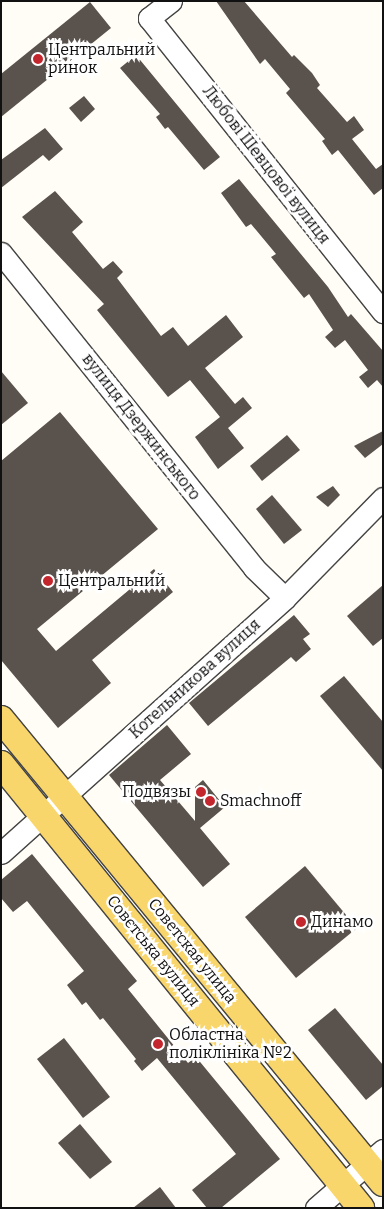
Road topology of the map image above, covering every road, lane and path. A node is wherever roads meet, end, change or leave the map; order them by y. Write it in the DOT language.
graph roads {
  1 [pos="171,1"];
  2 [pos="1,253"];
  3 [pos="383,312"];
  4 [pos="383,498"];
  5 [pos="285,598"];
  6 [pos="1,719"];
  7 [pos="1,764"];
  8 [pos="65,797"];
  9 [pos="44,816"];
  10 [pos="1,853"];
  11 [pos="378,1166"];
  12 [pos="343,1186"];
  13 [pos="316,1208"];
  14 [pos="361,1208"];
  1 -- 3 [label="street, Любові Шевцової вулиця"];
  2 -- 5 [label="street, вулиця Дзержинського"];
  4 -- 5 [label="street, Котельникова вулиця"];
  5 -- 8 [label="street, Котельникова вулиця"];
  6 -- 8 [label="main road, Советская улица"];
  7 -- 9 [label="main road, Совєтська вулиця"];
  8 -- 9 [label="street, Котельникова вулиця"];
  8 -- 11 [label="main road, Советская улица"];
  9 -- 10 [label="street, Котельникова вулиця"];
  9 -- 12 [label="main road, Совєтська вулиця"];
  11 -- 12 [label="street"];
  12 -- 13 [label="street"];
  12 -- 14 [label="main road, Совєтська вулиця"];
}
